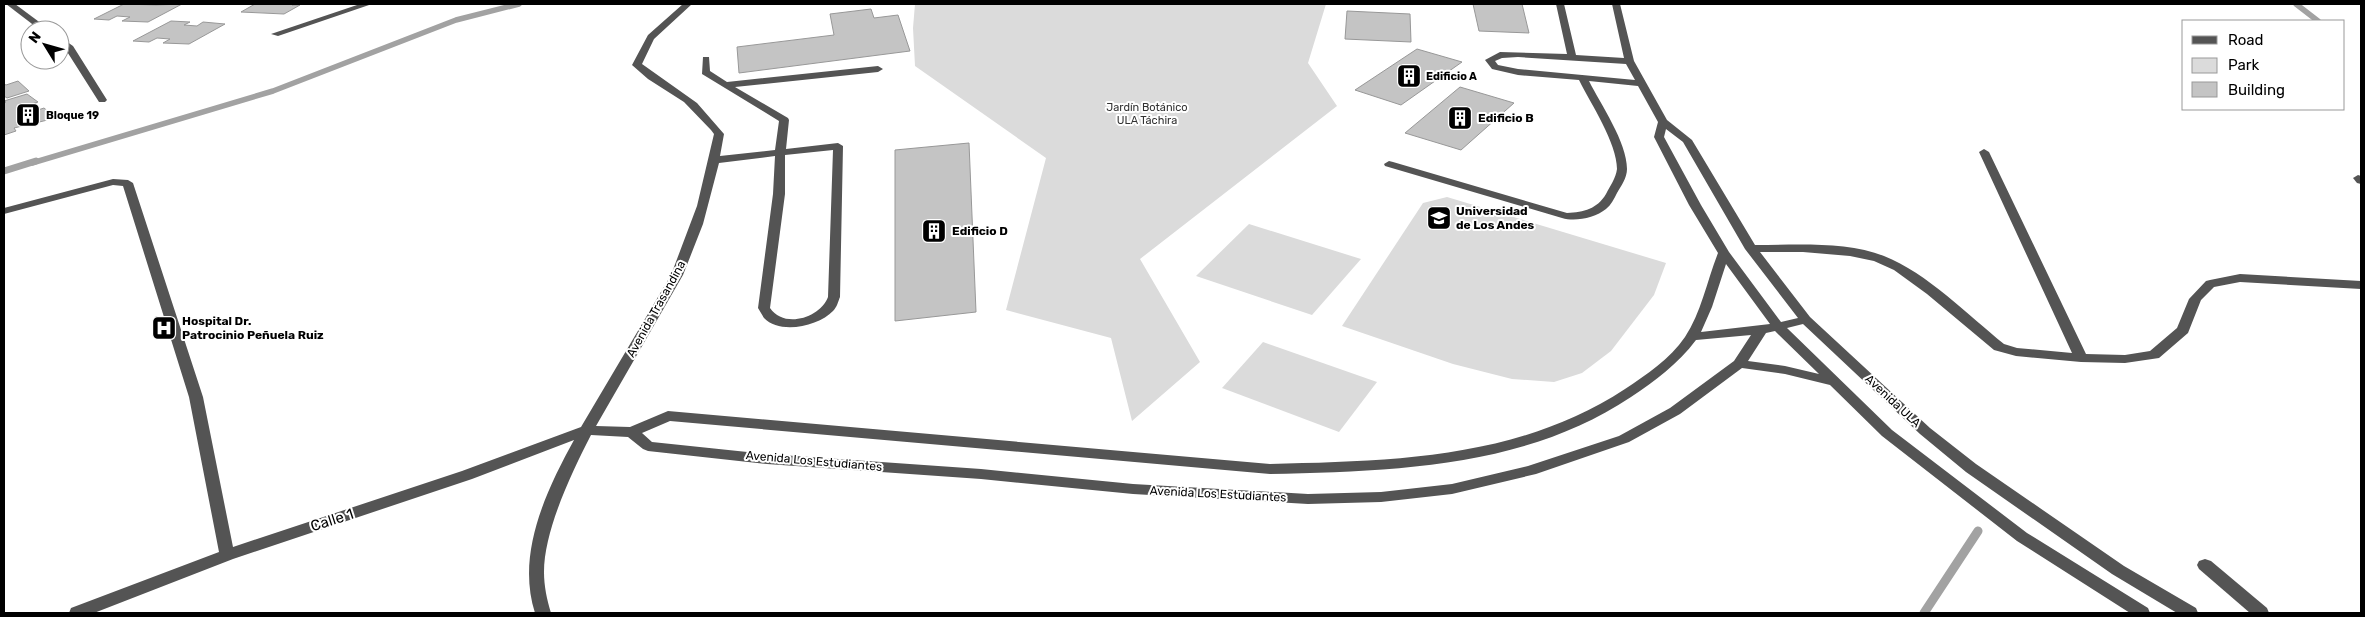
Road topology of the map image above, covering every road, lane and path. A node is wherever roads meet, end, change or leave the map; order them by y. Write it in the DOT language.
graph roads {
  1 [pos="31,4"];
  2 [pos="368,4"];
  3 [pos="688,4"];
  4 [pos="1560,4"];
  5 [pos="1616,4"];
  6 [pos="12,5"];
  7 [pos="4,10"];
  8 [pos="32,20"];
  9 [pos="275,34"];
  10 [pos="70,48"];
  11 [pos="1572,57"];
  12 [pos="706,59"];
  13 [pos="1629,62"];
  14 [pos="878,69"];
  15 [pos="1583,78"];
  16 [pos="1640,83"];
  17 [pos="725,85"];
  18 [pos="102,100"];
  19 [pos="1662,122"];
  20 [pos="780,152"];
  21 [pos="1984,152"];
  22 [pos="715,160"];
  23 [pos="1389,164"];
  24 [pos="4,211"];
  25 [pos="1751,249"];
  26 [pos="1724,253"];
  27 [pos="2361,285"];
  28 [pos="1806,320"];
  29 [pos="1778,326"];
  30 [pos="1761,330"];
  31 [pos="1691,337"];
  32 [pos="2081,358"];
  33 [pos="1739,364"];
  34 [pos="1832,381"];
  35 [pos="587,430"];
  36 [pos="632,432"];
  37 [pos="227,555"];
  38 [pos="2205,565"];
  39 [pos="77,613"];
  40 [pos="543,613"];
  41 [pos="2142,613"];
  42 [pos="2190,613"];
  43 [pos="2260,613"];
  1 -- 6 [label="street"];
  2 -- 9 [label="street"];
  3 -- 22 [label="street, Avenida Trasandina"];
  4 -- 11 [label="street"];
  5 -- 13 [label="street, Avenida ULA"];
  6 -- 7 [label="street"];
  6 -- 8 [label="street"];
  10 -- 18 [label="street"];
  11 -- 13 [label="street"];
  11 -- 15 [label="street"];
  12 -- 17 [label="street"];
  13 -- 16 [label="street, Avenida ULA"];
  14 -- 17 [label="street"];
  15 -- 16 [label="street"];
  15 -- 23 [label="street"];
  16 -- 19 [label="street, Avenida ULA"];
  17 -- 20 [label="street"];
  19 -- 25 [label="street, Avenida ULA"];
  19 -- 26 [label="street, Avenida ULA"];
  20 -- 20 [label="street"];
  20 -- 22 [label="street"];
  21 -- 32 [label="street"];
  22 -- 35 [label="street, Avenida Trasandina"];
  24 -- 37 [label="street"];
  25 -- 28 [label="street, Avenida ULA"];
  25 -- 32 [label="street"];
  26 -- 29 [label="street, Avenida ULA"];
  26 -- 31 [label="street"];
  27 -- 32 [label="street"];
  28 -- 29 [label="street"];
  28 -- 42 [label="street, Avenida ULA"];
  29 -- 30 [label="street"];
  29 -- 34 [label="street, Avenida ULA"];
  30 -- 31 [label="street"];
  30 -- 33 [label="street, Avenida Los Estudiantes"];
  31 -- 36 [label="street"];
  33 -- 34 [label="street"];
  33 -- 36 [label="street, Avenida Los Estudiantes"];
  34 -- 41 [label="street, Avenida ULA"];
  35 -- 36 [label="street"];
  35 -- 37 [label="street, Calle 1"];
  35 -- 40 [label="street, Avenida Trasandina"];
  37 -- 39 [label="street, Calle 1"];
  38 -- 43 [label="street"];
}
